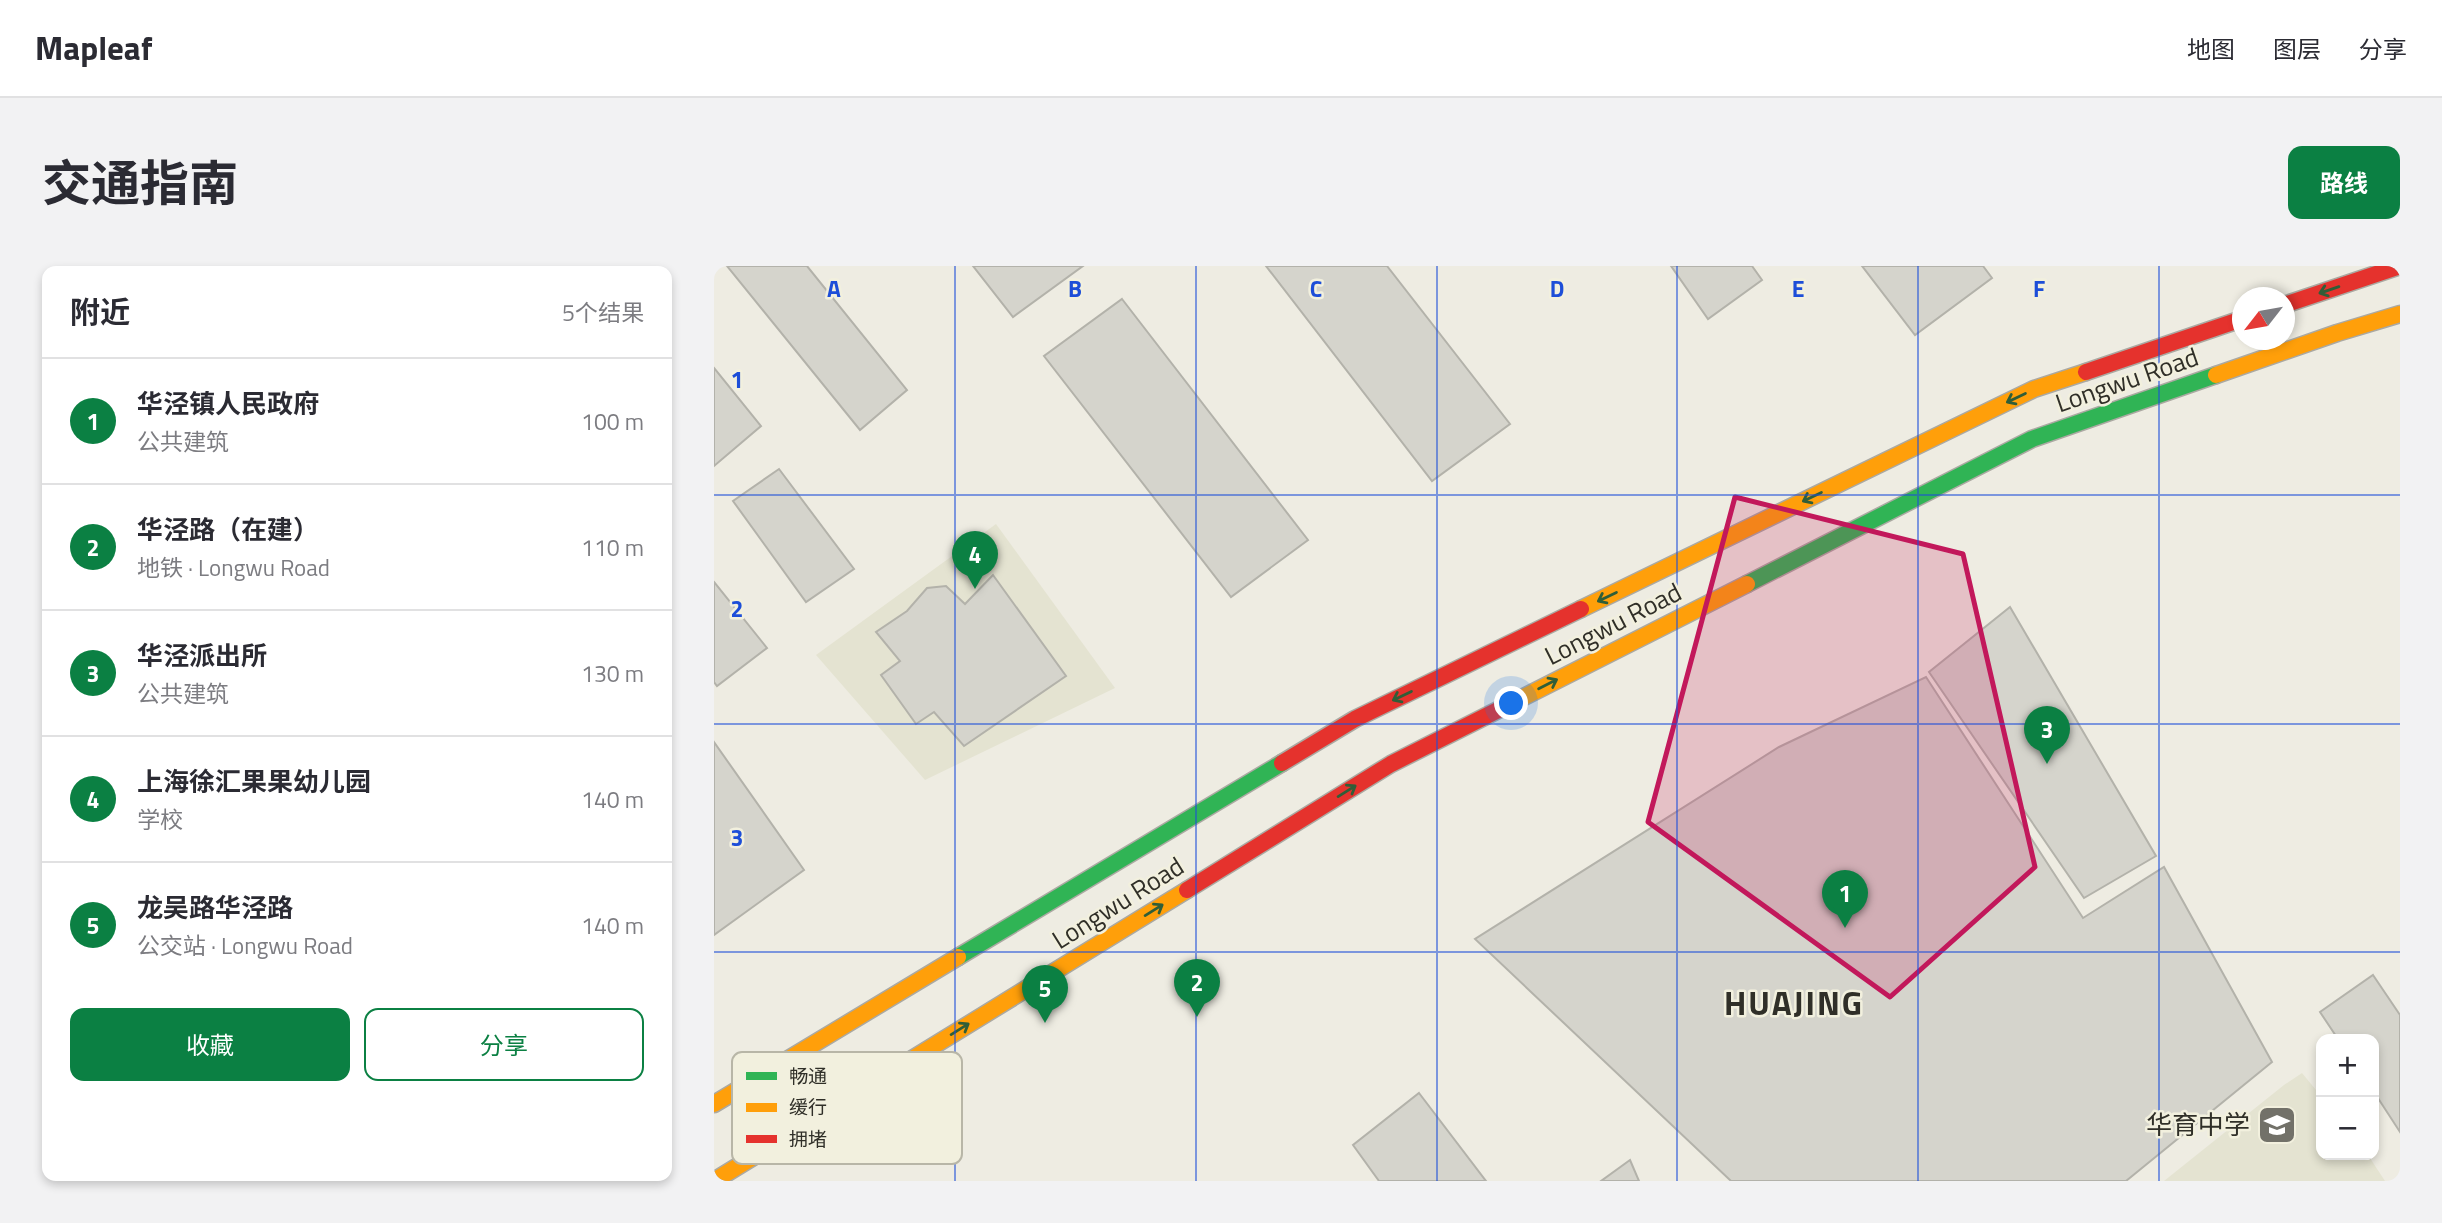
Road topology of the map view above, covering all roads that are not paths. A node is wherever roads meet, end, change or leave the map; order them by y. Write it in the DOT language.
graph roads {
  1 [pos="2400,267"];
  2 [pos="2295,301"];
  3 [pos="2400,314"];
  4 [pos="2232,322"];
  5 [pos="801,1052"];
  6 [pos="924,1052"];
  7 [pos="732,1093"];
  8 [pos="714,1104"];
  9 [pos="742,1164"];
  10 [pos="714,1181"];
  1 -- 2 [label="main road, one-way"];
  6 -- 3 [label="main road, Longwu Road, one-way"];
  4 -- 5 [label="main road, Longwu Road, one-way"];
  7 -- 8 [label="main road, Longwu Road, one-way"];
  10 -- 9 [label="main road, Longwu Road, one-way"];
}
